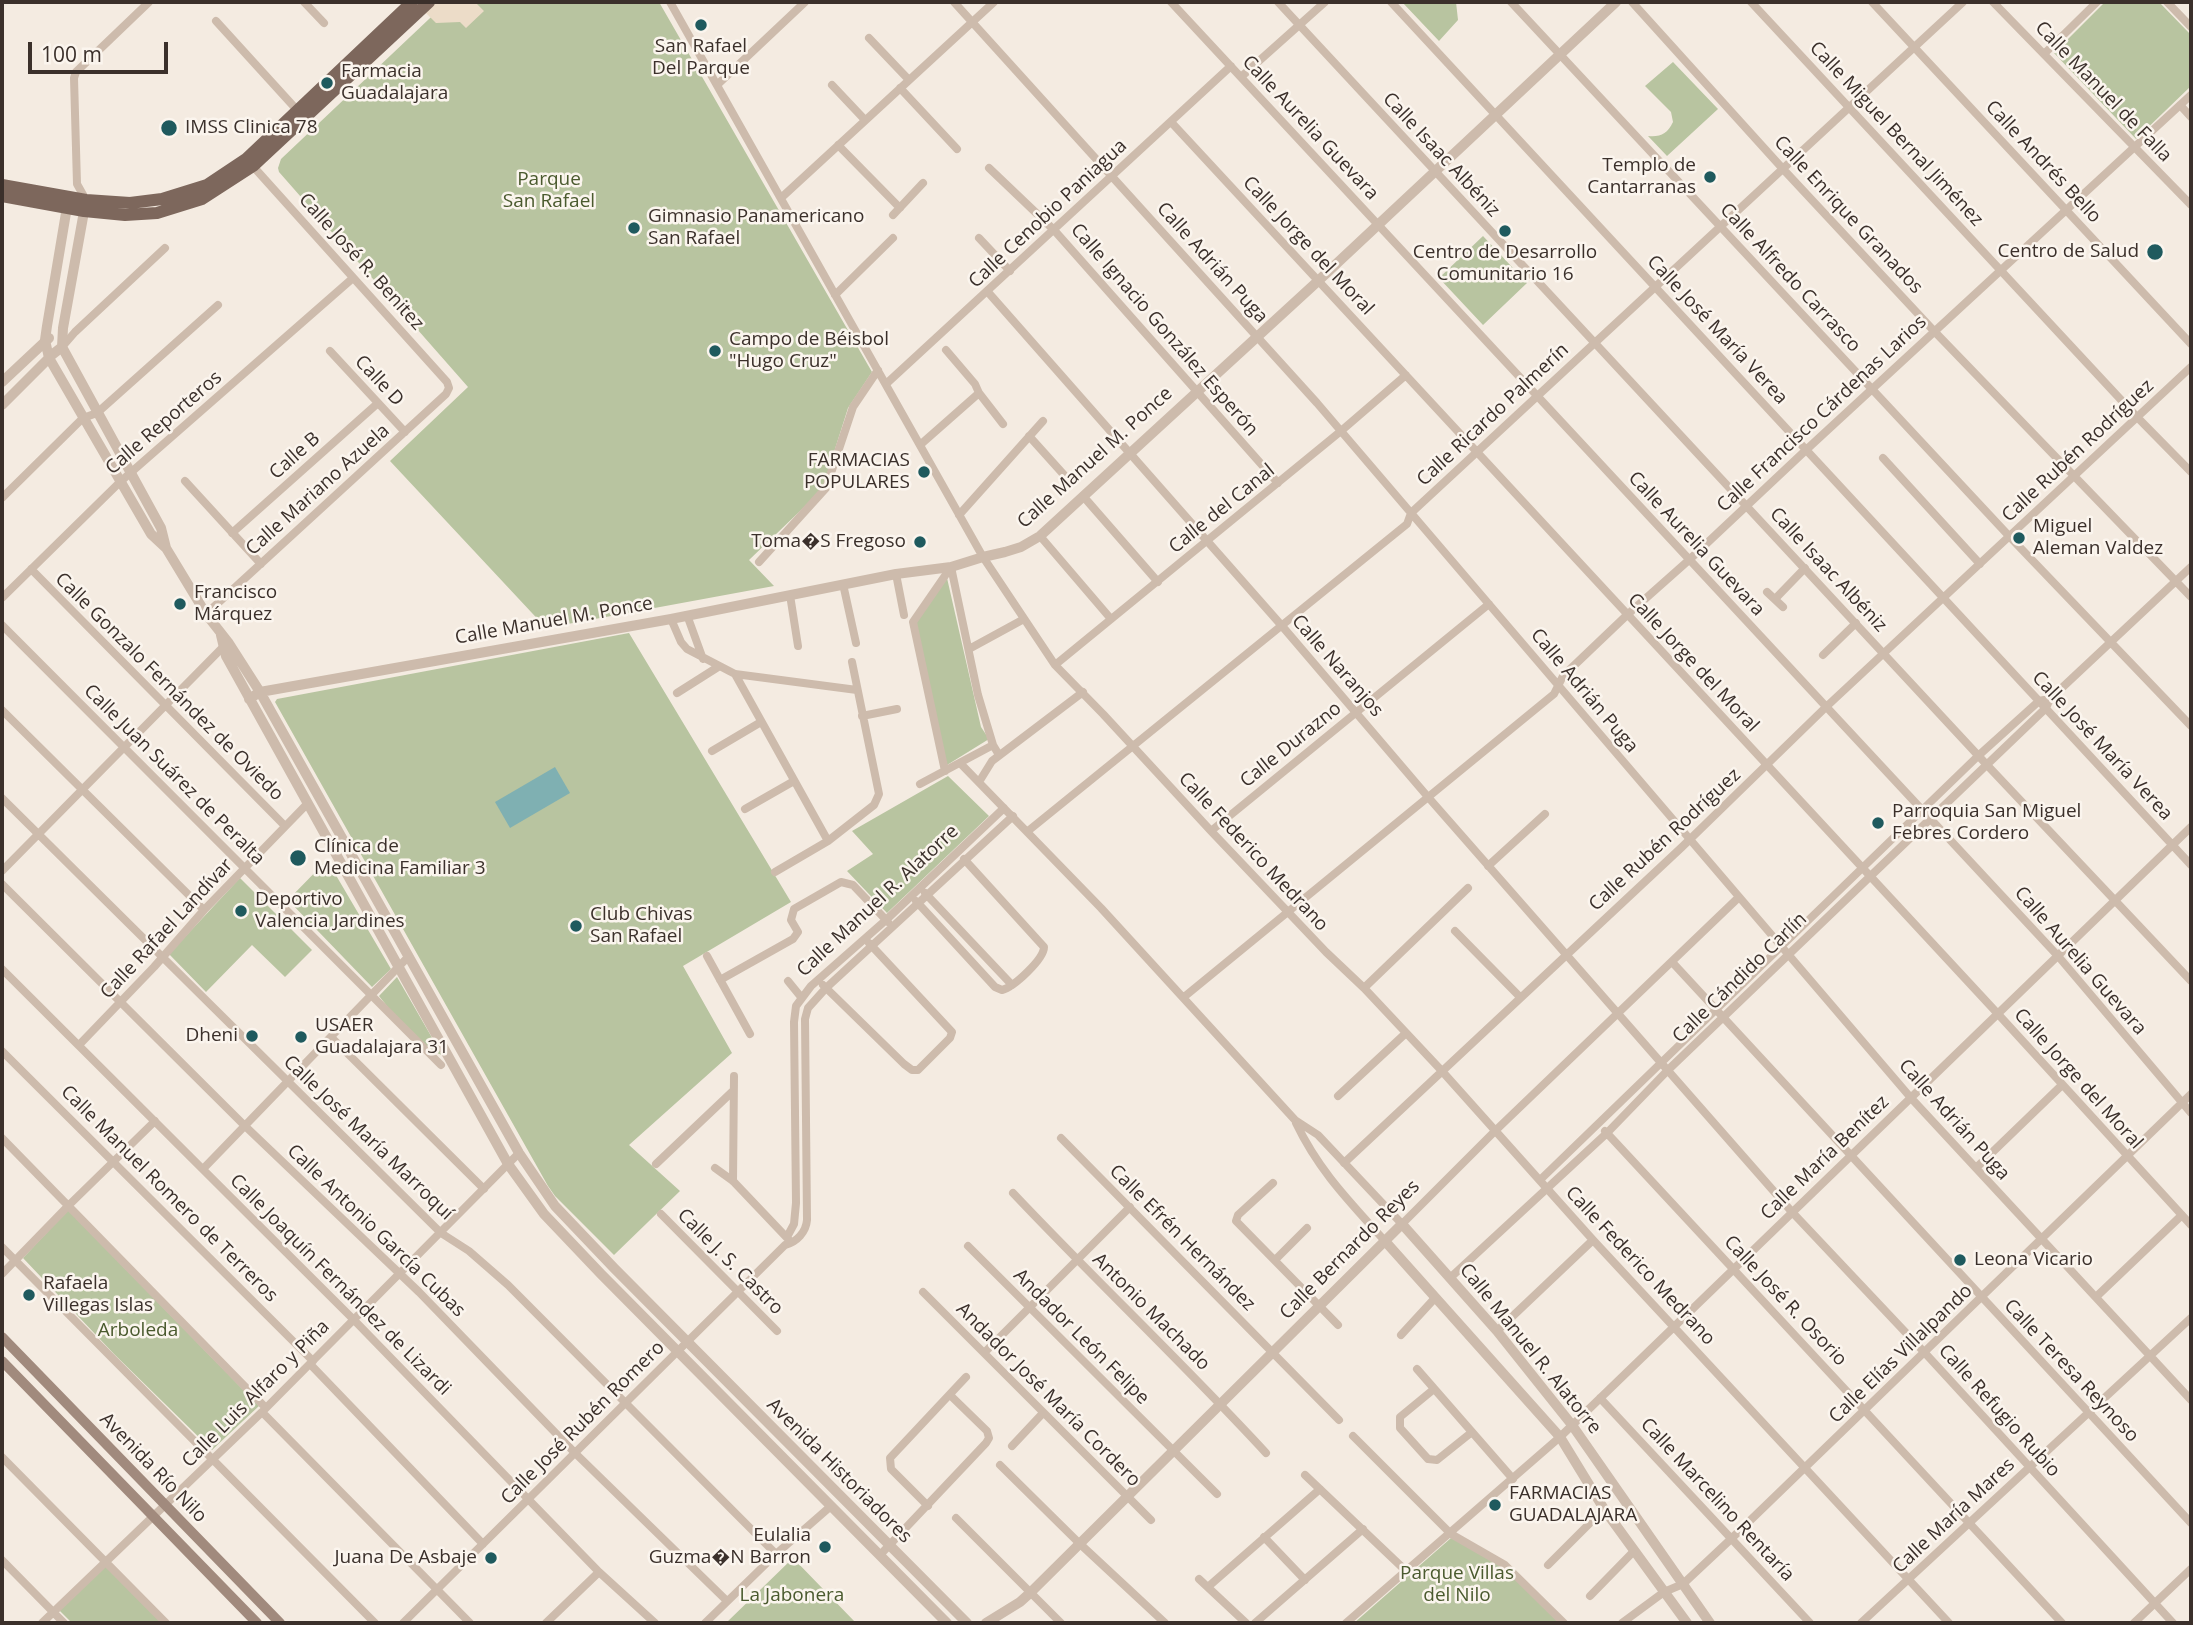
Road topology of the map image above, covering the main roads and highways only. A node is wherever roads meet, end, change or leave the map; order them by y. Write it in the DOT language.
graph roads {
  1 [pos="412,2"];
  2 [pos="429,2"];
  3 [pos="250,163"];
  4 [pos="2,185"];
  5 [pos="2,196"];
  6 [pos="68,203"];
  7 [pos="2,1337"];
  8 [pos="2,1361"];
  9 [pos="257,1623"];
  10 [pos="280,1623"];
  1 -- 3 [label="main road"];
  2 -- 3 [label="main road"];
  3 -- 6 [label="main road"];
  4 -- 6 [label="main road"];
  5 -- 6 [label="main road"];
  7 -- 10 [label="main road, Avenida Río Nilo"];
  8 -- 9 [label="main road, Avenida Río Nilo"];
}
